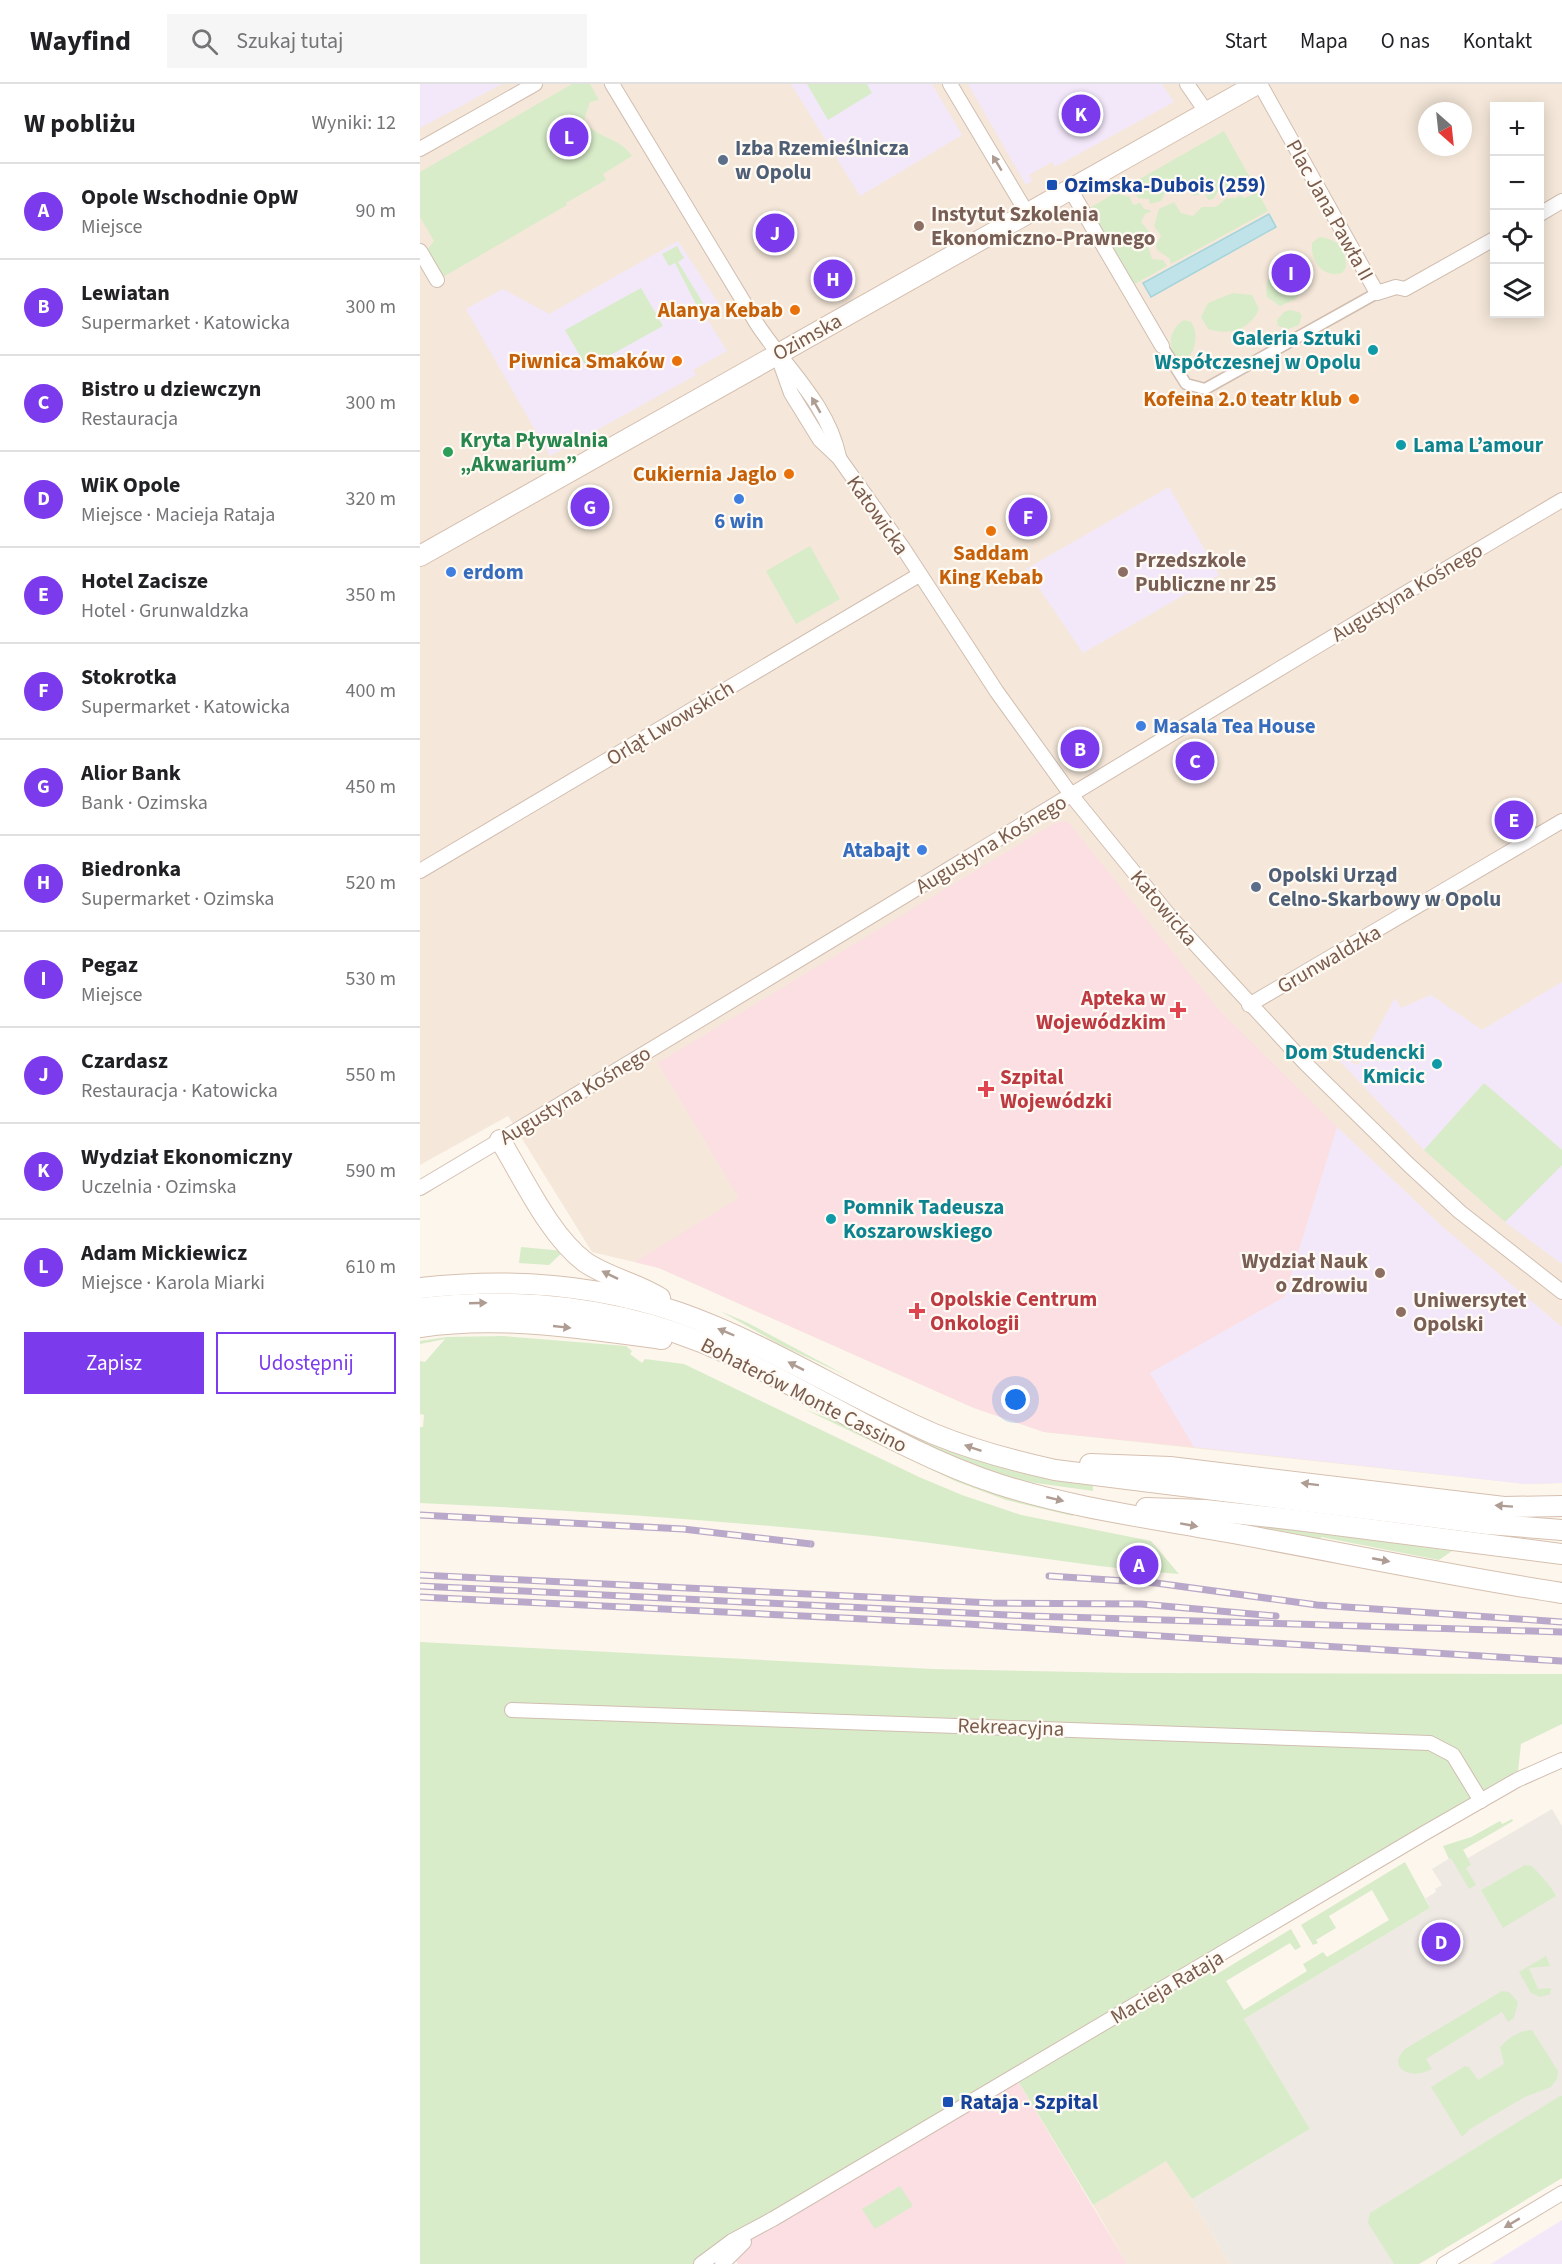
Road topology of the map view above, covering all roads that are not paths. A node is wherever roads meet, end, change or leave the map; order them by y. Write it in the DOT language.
graph roads {
  1 [pos="535,84"];
  2 [pos="612,84"];
  3 [pos="950,84"];
  4 [pos="1187,84"];
  5 [pos="1259,84"];
  6 [pos="1207,113"];
  7 [pos="420,148"];
  8 [pos="1070,189"];
  9 [pos="1562,201"];
  10 [pos="1544,211"];
  11 [pos="1027,213"];
  12 [pos="1490,241"];
  13 [pos="420,251"];
  14 [pos="437,280"];
  15 [pos="1377,293"];
  16 [pos="1162,346"];
  17 [pos="777,354"];
  18 [pos="1562,501"];
  19 [pos="420,556"];
  20 [pos="920,575"];
  21 [pos="1072,796"];
  22 [pos="1562,821"];
  23 [pos="420,871"];
  24 [pos="1249,1005"];
  25 [pos="500,1140"];
  26 [pos="420,1188"];
  27 [pos="420,1288"];
  28 [pos="1562,1292"];
  29 [pos="420,1308"];
  30 [pos="679,1313"];
  31 [pos="420,1327"];
  32 [pos="706,1344"];
  33 [pos="1029,1464"];
  34 [pos="1562,1506"];
  35 [pos="1111,1510"];
  36 [pos="1562,1530"];
  37 [pos="1562,1554"];
  38 [pos="1562,1593"];
  39 [pos="512,1710"];
  40 [pos="1562,1760"];
  41 [pos="1481,1801"];
  42 [pos="1562,2193"];
  43 [pos="773,2219"];
  44 [pos="701,2264"];
  45 [pos="722,2264"];
  46 [pos="1444,2264"];
  1 -- 7 [label="street"];
  2 -- 17 [label="street, Katowicka"];
  11 -- 3 [label="street, one-way"];
  4 -- 6 [label="street"];
  5 -- 6 [label="main road, Ozimska"];
  5 -- 15 [label="street, Plac Jana Pawła II"];
  6 -- 8 [label="main road, Ozimska"];
  8 -- 11 [label="main road, Ozimska"];
  8 -- 16 [label="street, Plac Jana Pawła II"];
  9 -- 10 [label="street"];
  11 -- 17 [label="main road, Ozimska"];
  12 -- 15 [label="street"];
  13 -- 14 [label="street"];
  15 -- 16 [label="street, Plac Jana Pawła II"];
  17 -- 19 [label="main road, Ozimska"];
  17 -- 20 [label="street, Katowicka"];
  18 -- 21 [label="street, Augustyna Kośnego"];
  20 -- 21 [label="street, Katowicka"];
  20 -- 23 [label="street, Orląt Lwowskich"];
  21 -- 24 [label="street, Katowicka"];
  21 -- 25 [label="street, Augustyna Kośnego"];
  22 -- 24 [label="street, Grunwaldzka"];
  24 -- 28 [label="street, Katowicka"];
  25 -- 26 [label="street, Augustyna Kośnego"];
  30 -- 25 [label="main road, one-way"];
  27 -- 30 [label="main road, Bohaterów Monte Cassino"];
  29 -- 32 [label="main road, Bohaterów Monte Cassino, one-way"];
  33 -- 30 [label="main road, Bohaterów Monte Cassino, one-way"];
  31 -- 32 [label="main road, one-way"];
  32 -- 35 [label="main road, Bohaterów Monte Cassino, one-way"];
  34 -- 33 [label="main road, one-way"];
  33 -- 36 [label="main road"];
  35 -- 37 [label="main road"];
  35 -- 38 [label="main road, one-way"];
  39 -- 41 [label="street, Rekreacyjna"];
  40 -- 41 [label="street, Macieja Rataja"];
  41 -- 43 [label="street, Macieja Rataja"];
  42 -- 46 [label="street, one-way"];
  43 -- 44 [label="street, Macieja Rataja"];
  43 -- 45 [label="street, Macieja Rataja"];
}
